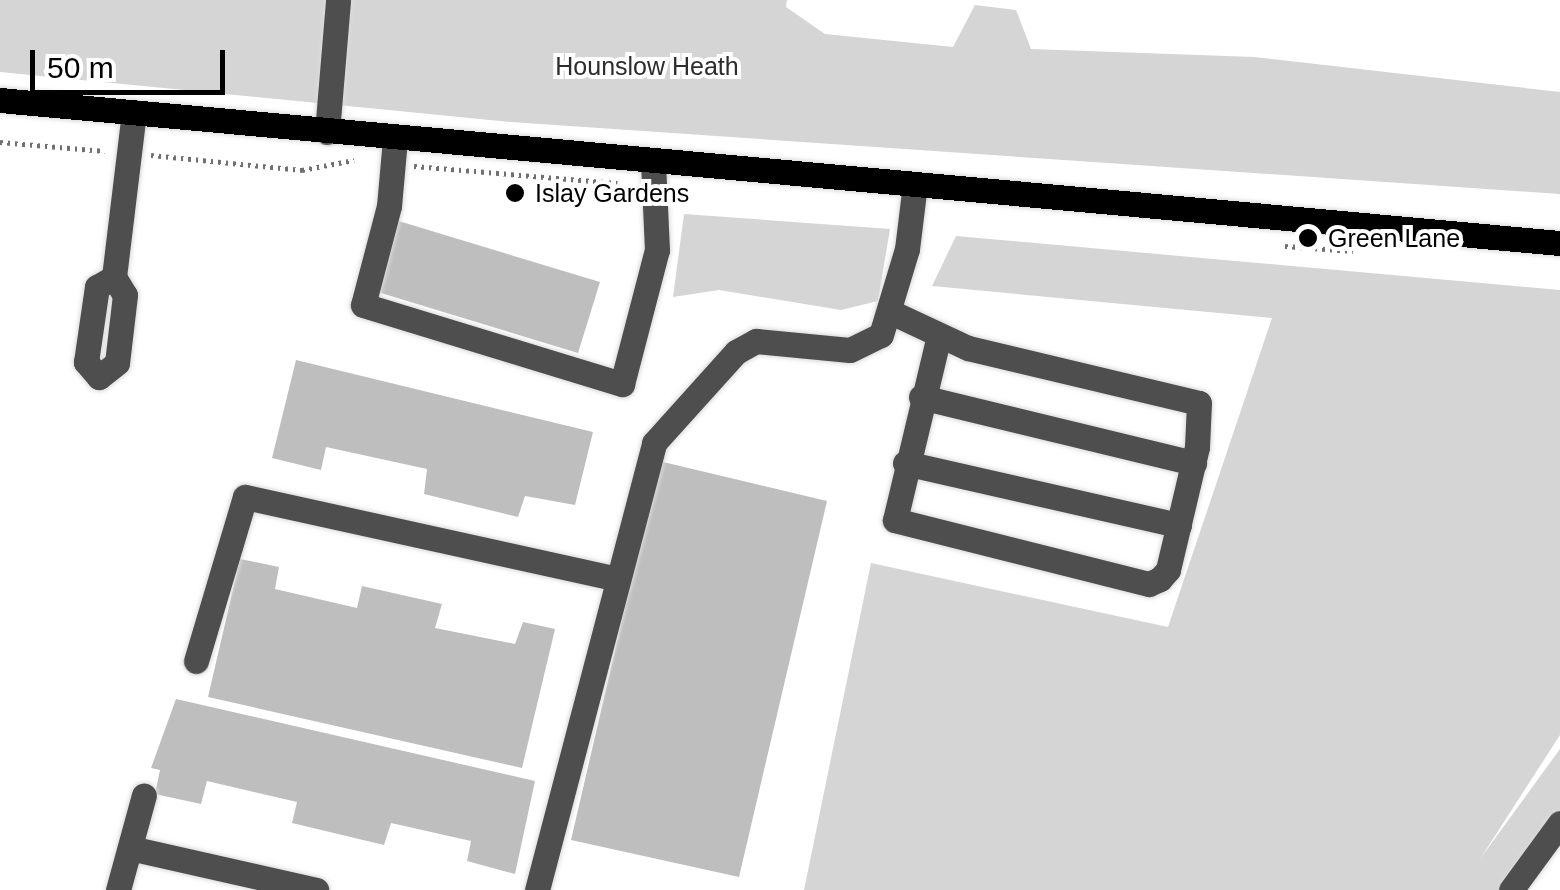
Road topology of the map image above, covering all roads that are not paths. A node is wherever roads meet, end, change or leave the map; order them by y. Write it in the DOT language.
graph roads {
  1 [pos="338,0"];
  2 [pos="0,100"];
  3 [pos="134,112"];
  4 [pos="327,132"];
  5 [pos="395,152"];
  6 [pos="653,171"];
  7 [pos="915,184"];
  8 [pos="1560,243"];
  9 [pos="114,277"];
  10 [pos="891,312"];
  11 [pos="939,336"];
  12 [pos="921,398"];
  13 [pos="1194,462"];
  14 [pos="904,463"];
  15 [pos="1179,524"];
  16 [pos="614,578"];
  17 [pos="196,661"];
  18 [pos="144,794"];
  19 [pos="1560,823"];
  20 [pos="130,848"];
  21 [pos="1515,889"];
  22 [pos="118,890"];
  23 [pos="316,890"];
  24 [pos="536,890"];
  1 -- 4 [label="street"];
  2 -- 3 [label="main road"];
  3 -- 4 [label="main road"];
  3 -- 9 [label="street"];
  4 -- 5 [label="main road"];
  5 -- 6 [label="main road"];
  5 -- 6 [label="street"];
  6 -- 7 [label="main road"];
  7 -- 8 [label="main road"];
  7 -- 10 [label="street"];
  10 -- 11 [label="street"];
  10 -- 16 [label="street"];
  11 -- 12 [label="street"];
  11 -- 13 [label="street"];
  12 -- 13 [label="street"];
  12 -- 14 [label="street"];
  13 -- 15 [label="street"];
  14 -- 15 [label="street"];
  14 -- 15 [label="street"];
  16 -- 17 [label="street"];
  16 -- 24 [label="street"];
  18 -- 20 [label="street"];
  19 -- 21 [label="street"];
  20 -- 22 [label="street"];
  20 -- 23 [label="street"];
}
